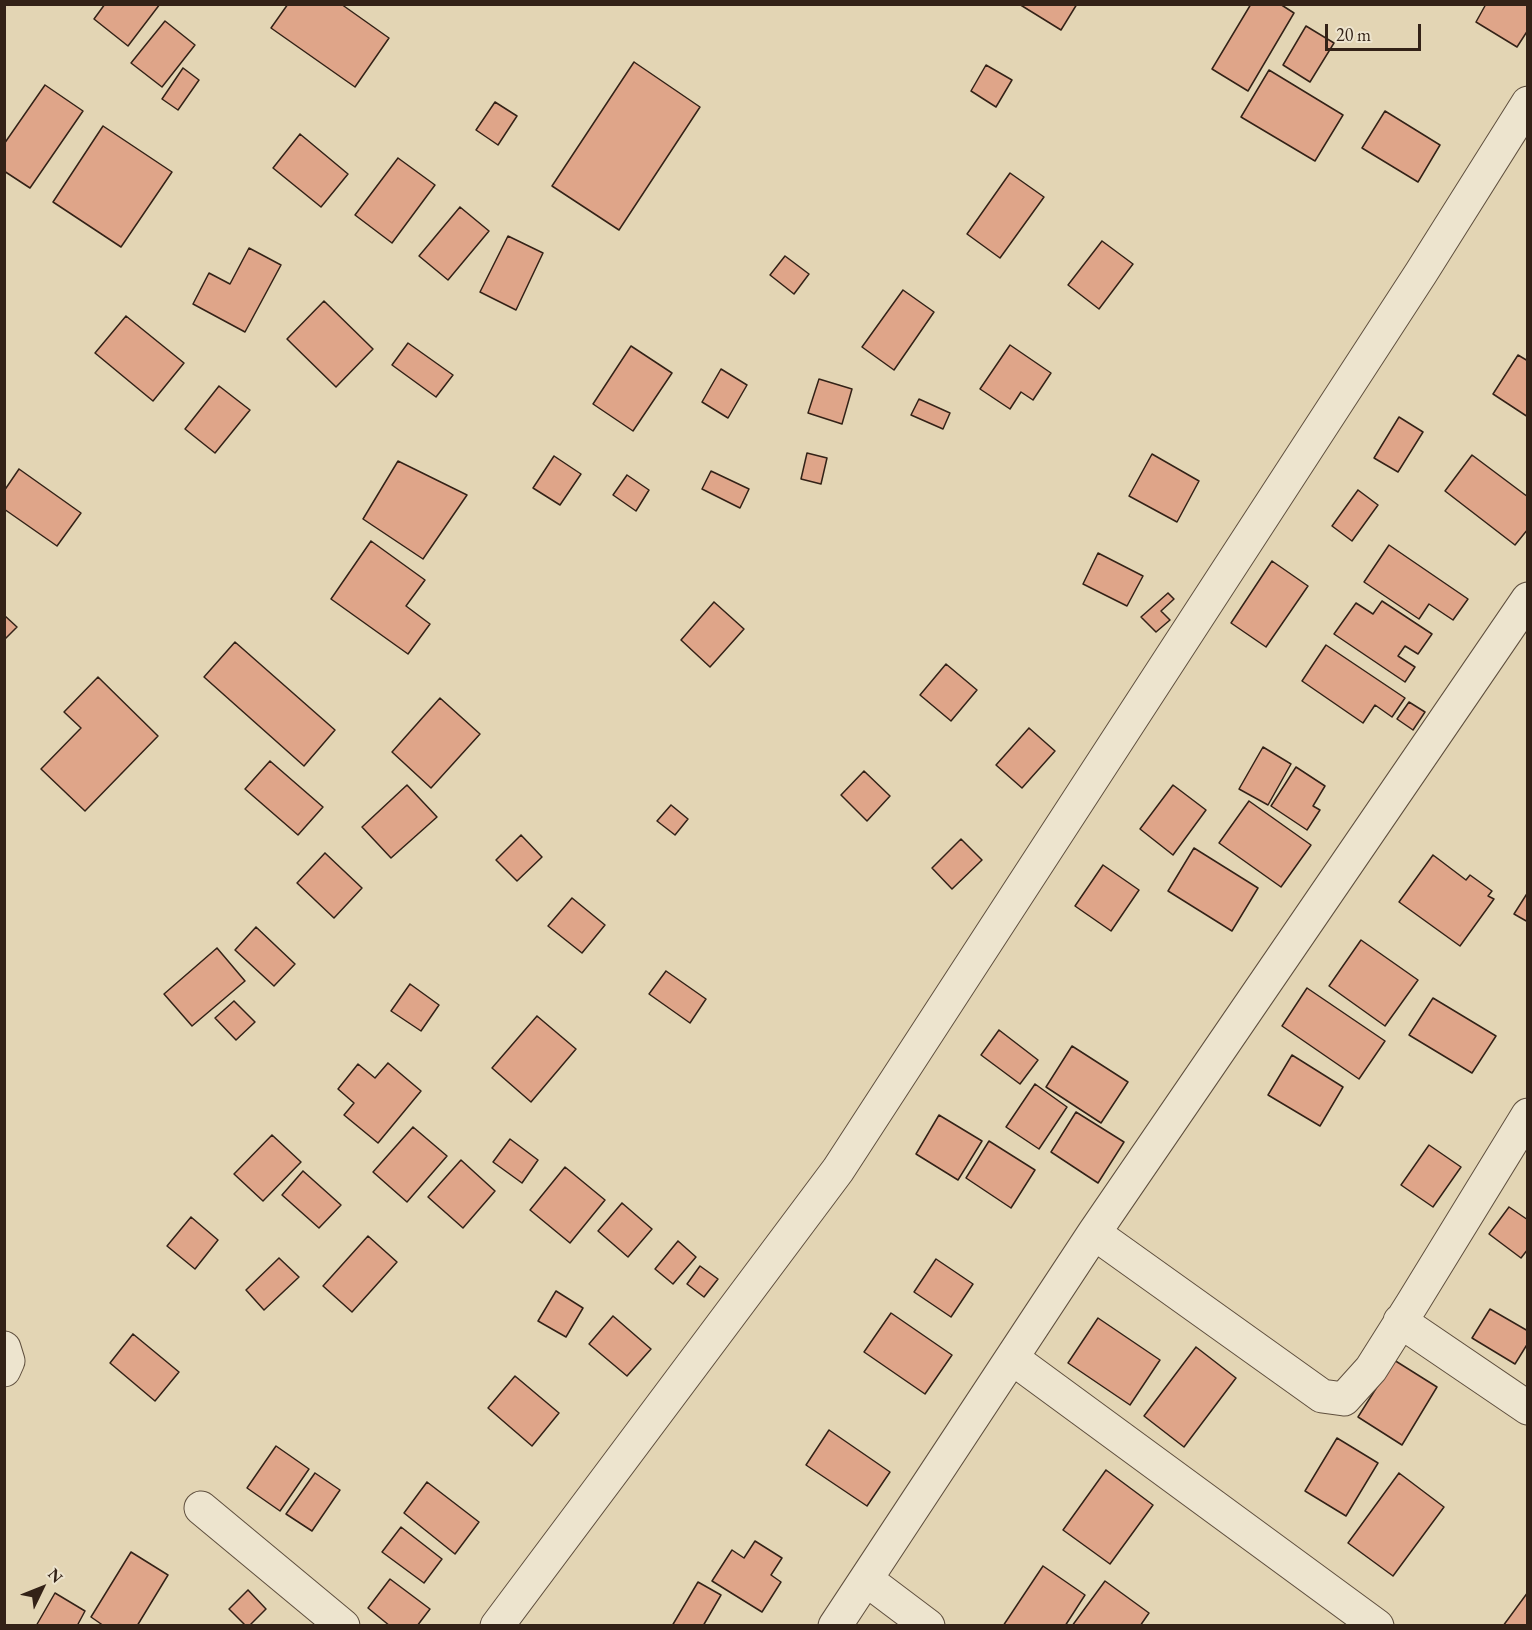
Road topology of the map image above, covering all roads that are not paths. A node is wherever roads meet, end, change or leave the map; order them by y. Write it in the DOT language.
graph roads {
  1 [pos="1527,103"];
  2 [pos="1527,599"];
  3 [pos="1527,1114"];
  4 [pos="1094,1233"];
  5 [pos="1400,1321"];
  6 [pos="4,1348"];
  7 [pos="1012,1358"];
  8 [pos="4,1370"];
  9 [pos="1527,1408"];
  10 [pos="201,1508"];
  11 [pos="867,1580"];
  12 [pos="344,1626"];
  13 [pos="497,1626"];
  14 [pos="835,1626"];
  15 [pos="928,1626"];
  16 [pos="1377,1626"];
  1 -- 13 [label="street"];
  2 -- 4 [label="street"];
  3 -- 5 [label="street"];
  4 -- 5 [label="street"];
  4 -- 7 [label="street"];
  5 -- 9 [label="street"];
  6 -- 8 [label="street"];
  7 -- 11 [label="street"];
  7 -- 16 [label="street"];
  10 -- 12 [label="street"];
  11 -- 14 [label="street"];
  11 -- 15 [label="street"];
}
